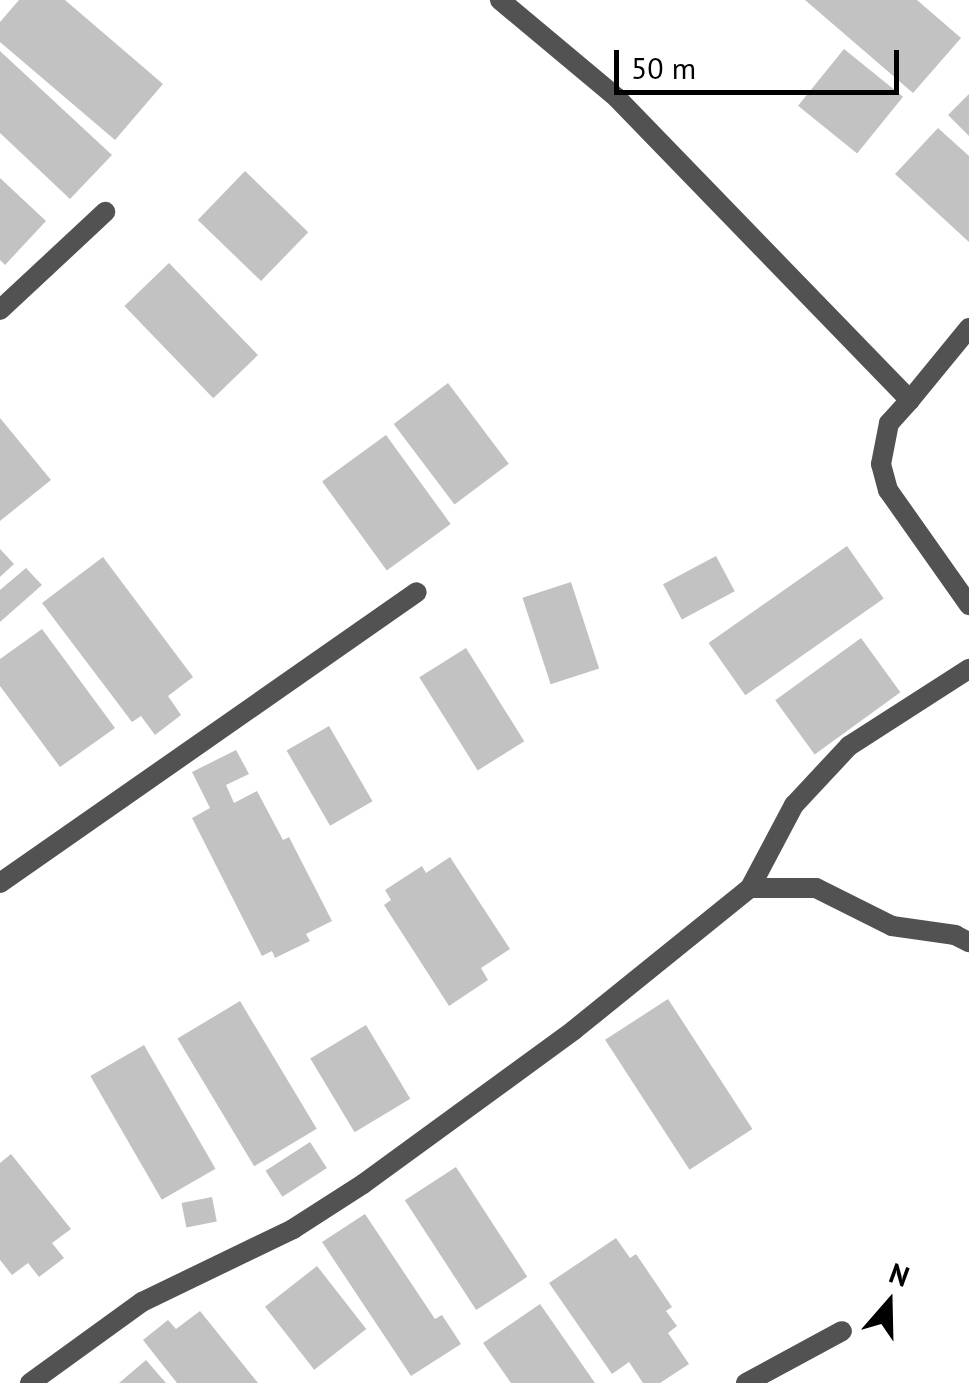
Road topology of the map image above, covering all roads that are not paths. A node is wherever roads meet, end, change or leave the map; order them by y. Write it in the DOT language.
graph roads {
  1 [pos="500,0"];
  2 [pos="104,212"];
  3 [pos="0,310"];
  4 [pos="969,328"];
  5 [pos="910,400"];
  6 [pos="417,592"];
  7 [pos="969,605"];
  8 [pos="969,669"];
  9 [pos="0,883"];
  10 [pos="750,888"];
  11 [pos="969,942"];
  12 [pos="842,1331"];
  13 [pos="30,1383"];
  14 [pos="746,1383"];
  1 -- 5 [label="street"];
  2 -- 3 [label="street"];
  4 -- 5 [label="street"];
  5 -- 7 [label="street"];
  6 -- 9 [label="street"];
  8 -- 10 [label="street"];
  10 -- 11 [label="street"];
  10 -- 13 [label="street"];
  12 -- 14 [label="street"];
}
